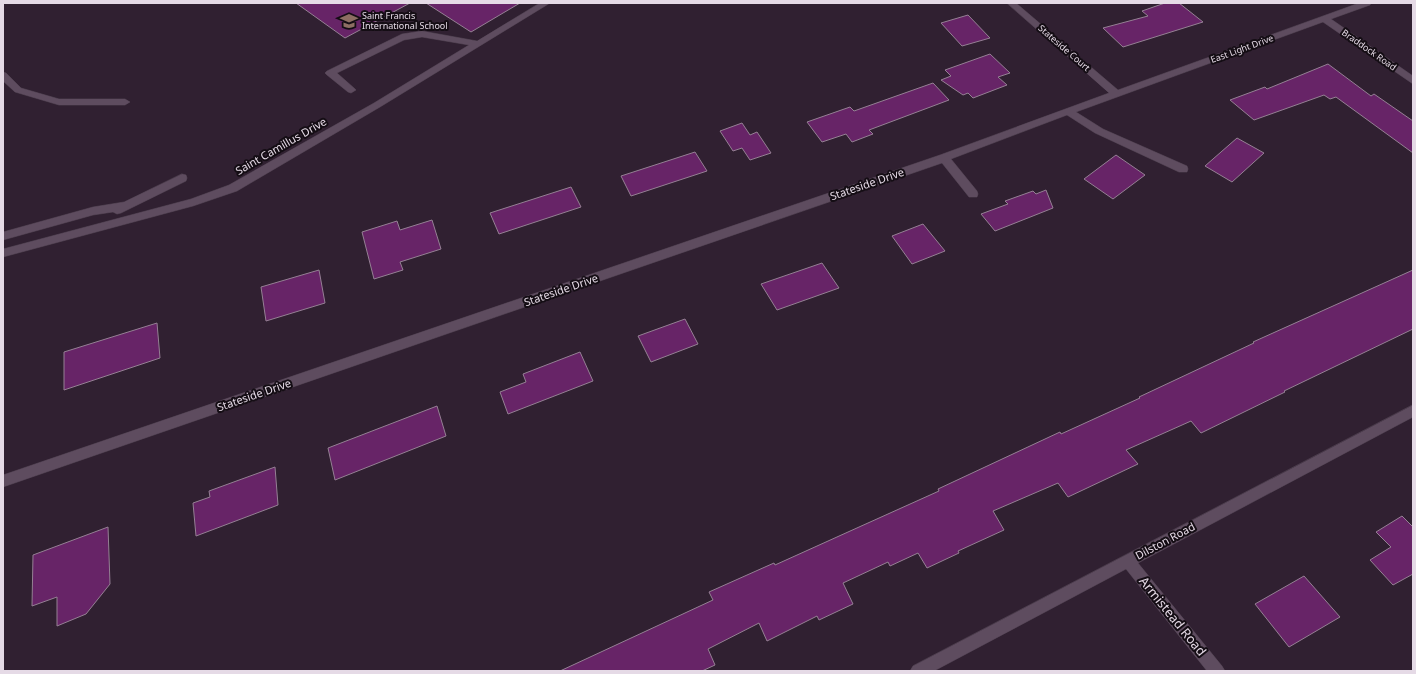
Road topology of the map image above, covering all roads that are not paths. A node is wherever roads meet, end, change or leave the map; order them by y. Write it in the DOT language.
graph roads {
  1 [pos="546,3"];
  2 [pos="1011,3"];
  3 [pos="1367,3"];
  4 [pos="1325,19"];
  5 [pos="478,44"];
  6 [pos="3,75"];
  7 [pos="1413,81"];
  8 [pos="351,90"];
  9 [pos="1117,94"];
  10 [pos="125,102"];
  11 [pos="1068,110"];
  12 [pos="944,158"];
  13 [pos="1183,169"];
  14 [pos="182,178"];
  15 [pos="973,194"];
  16 [pos="124,206"];
  17 [pos="82,231"];
  18 [pos="3,236"];
  19 [pos="3,253"];
  20 [pos="1413,411"];
  21 [pos="3,481"];
  22 [pos="1128,561"];
  23 [pos="918,671"];
  24 [pos="1217,671"];
  1 -- 5 [label="street, Saint Camillus Drive"];
  2 -- 9 [label="street, Stateside Court"];
  3 -- 4 [label="street, East Light Drive"];
  4 -- 7 [label="street, Braddock Road"];
  4 -- 9 [label="street, East Light Drive"];
  5 -- 8 [label="street"];
  5 -- 17 [label="street, Saint Camillus Drive"];
  6 -- 10 [label="street"];
  9 -- 11 [label="street, Stateside Drive"];
  11 -- 12 [label="street, Stateside Drive"];
  11 -- 13 [label="street"];
  12 -- 15 [label="street"];
  12 -- 21 [label="street, Stateside Drive"];
  14 -- 16 [label="street"];
  16 -- 17 [label="street"];
  16 -- 18 [label="street"];
  17 -- 19 [label="street, Saint Camillus Drive"];
  20 -- 22 [label="street, Dilston Road"];
  22 -- 23 [label="street, Dilston Road"];
  22 -- 24 [label="street, Armistead Road"];
}
